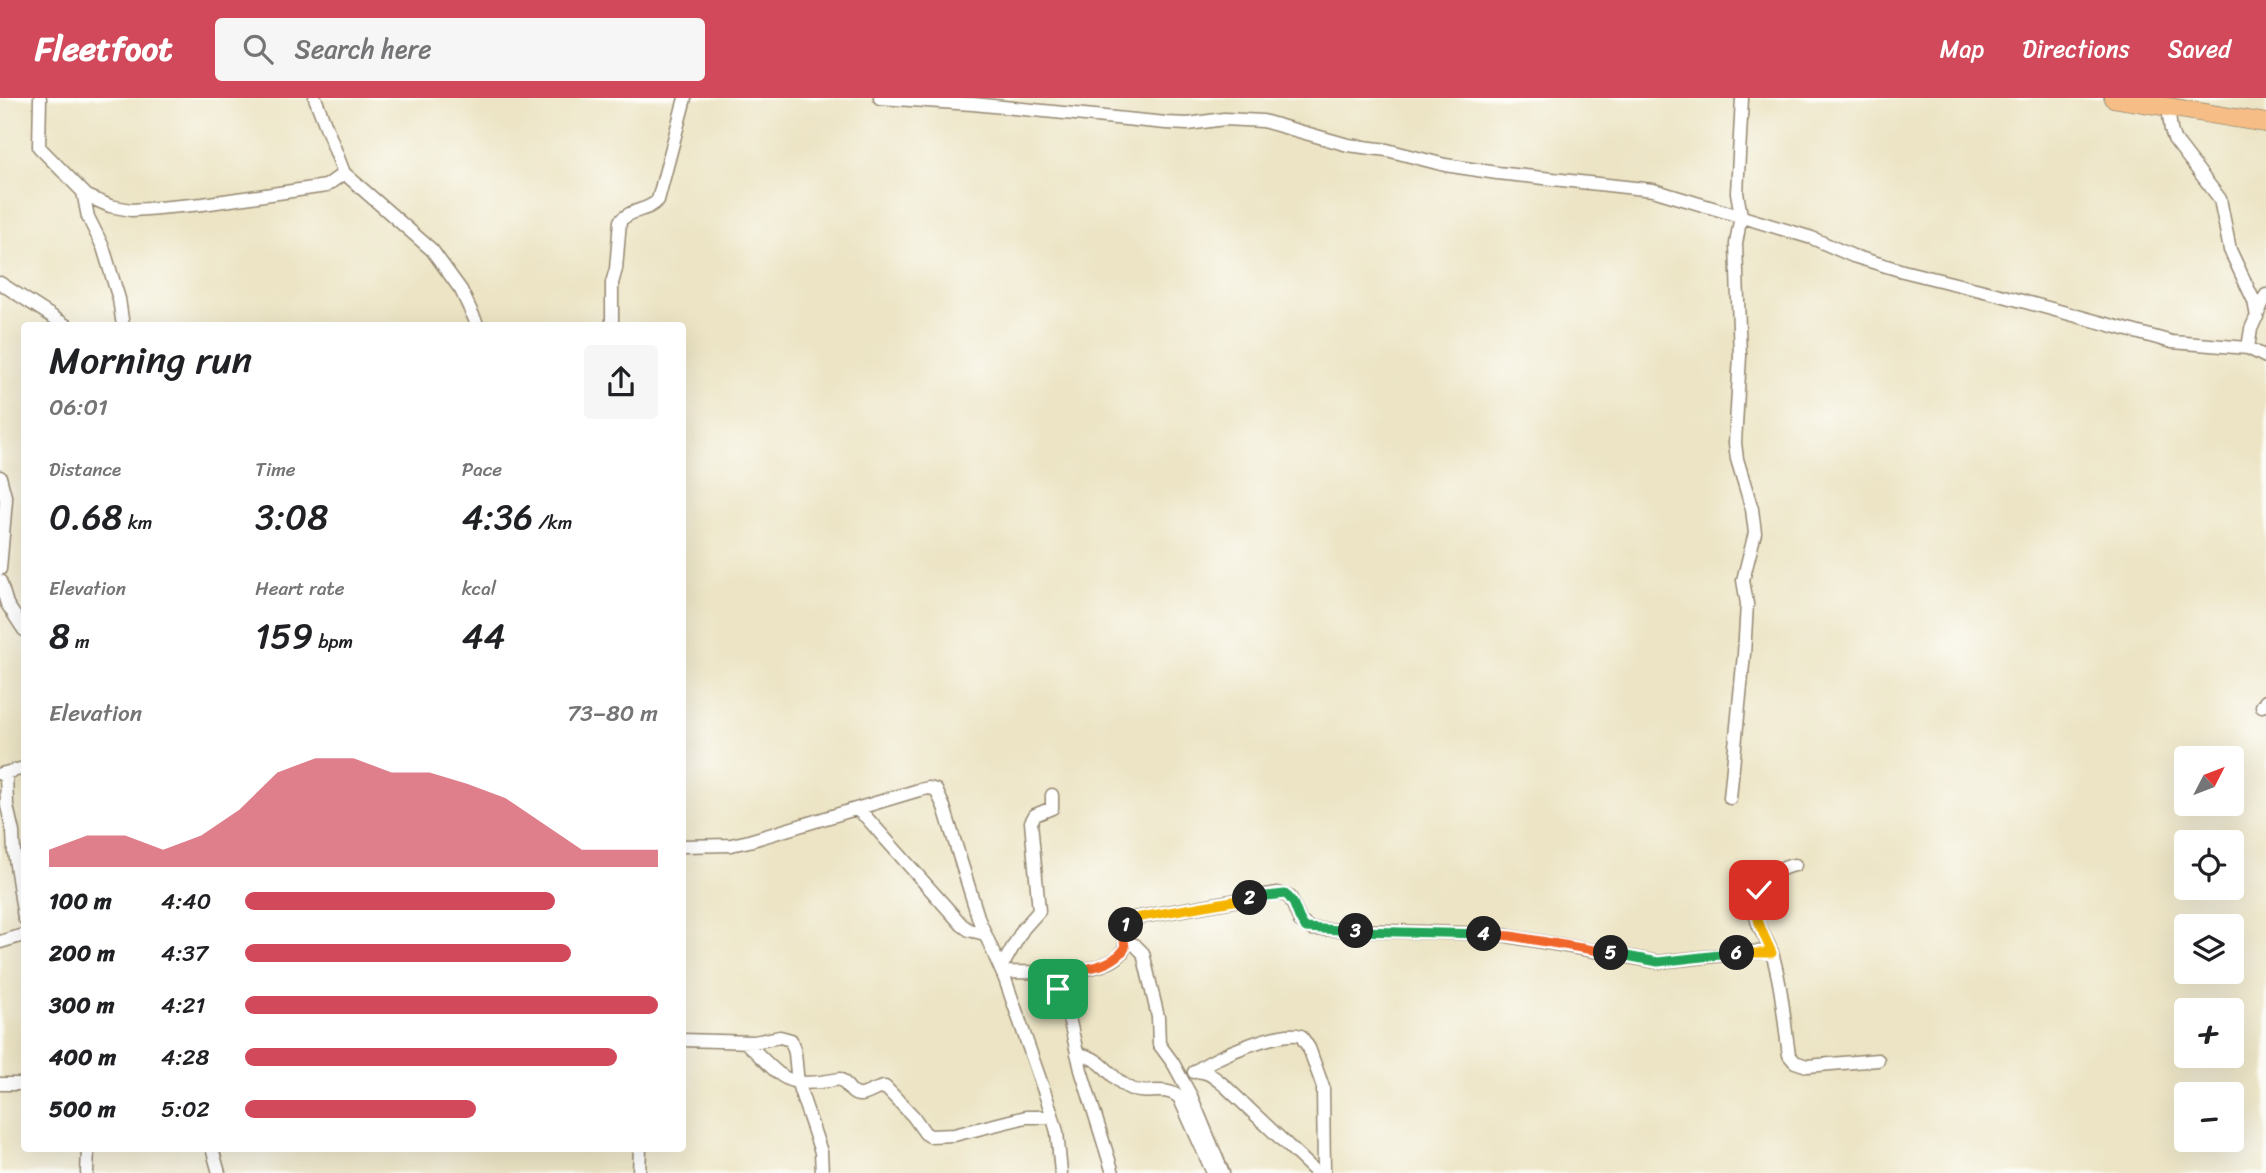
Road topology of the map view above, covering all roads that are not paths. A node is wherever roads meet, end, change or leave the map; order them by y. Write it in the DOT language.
graph roads {
  1 [pos="40,98"];
  2 [pos="315,98"];
  3 [pos="685,98"];
  4 [pos="880,98"];
  5 [pos="1742,98"];
  6 [pos="2113,98"];
  7 [pos="2168,107"];
  8 [pos="2266,123"];
  9 [pos="344,173"];
  10 [pos="83,192"];
  11 [pos="1741,215"];
  12 [pos="0,283"];
  13 [pos="2266,295"];
  14 [pos="2257,317"];
  15 [pos="61,322"];
  16 [pos="122,322"];
  17 [pos="476,322"];
  18 [pos="612,322"];
  19 [pos="2248,348"];
  20 [pos="2266,356"];
  21 [pos="0,477"];
  22 [pos="0,569"];
  23 [pos="0,581"];
  24 [pos="21,625"];
  25 [pos="21,769"];
  26 [pos="3,773"];
  27 [pos="1052,795"];
  28 [pos="1730,797"];
  29 [pos="856,809"];
  30 [pos="19,831"];
  31 [pos="686,846"];
  32 [pos="1795,865"];
  33 [pos="21,881"];
  34 [pos="985,934"];
  35 [pos="21,936"];
  36 [pos="0,942"];
  37 [pos="1125,942"];
  38 [pos="1772,953"];
  39 [pos="1000,963"];
  40 [pos="1048,972"];
  41 [pos="686,1040"];
  42 [pos="745,1042"];
  43 [pos="1077,1054"];
  44 [pos="1878,1060"];
  45 [pos="1196,1071"];
  46 [pos="1182,1081"];
  47 [pos="0,1084"];
  48 [pos="21,1084"];
  49 [pos="798,1084"];
  50 [pos="1168,1091"];
  51 [pos="1053,1117"];
  52 [pos="88,1152"];
  53 [pos="213,1152"];
  54 [pos="640,1152"];
  55 [pos="87,1173"];
  56 [pos="219,1173"];
  57 [pos="639,1173"];
  58 [pos="822,1173"];
  59 [pos="1061,1173"];
  60 [pos="1114,1173"];
  61 [pos="1213,1173"];
  62 [pos="1223,1173"];
  63 [pos="1317,1173"];
  64 [pos="1324,1173"];
  1 -- 10 [label="street"];
  2 -- 9 [label="street"];
  3 -- 18 [label="street"];
  4 -- 11 [label="street"];
  5 -- 11 [label="street"];
  6 -- 7 [label="highway"];
  7 -- 8 [label="highway"];
  7 -- 14 [label="street"];
  9 -- 10 [label="street"];
  9 -- 17 [label="street"];
  10 -- 16 [label="street"];
  11 -- 19 [label="street"];
  11 -- 28 [label="street"];
  12 -- 15 [label="street"];
  13 -- 14 [label="street"];
  14 -- 19 [label="street"];
  19 -- 20 [label="street"];
  21 -- 22 [label="street"];
  23 -- 24 [label="street"];
  25 -- 26 [label="street"];
  26 -- 30 [label="street"];
  27 -- 39 [label="street"];
  29 -- 31 [label="street"];
  29 -- 34 [label="street"];
  29 -- 34 [label="street"];
  30 -- 33 [label="street"];
  32 -- 38 [label="street"];
  34 -- 39 [label="street"];
  35 -- 36 [label="street"];
  37 -- 38 [label="street"];
  37 -- 40 [label="street"];
  37 -- 46 [label="street"];
  38 -- 44 [label="street"];
  39 -- 40 [label="street"];
  39 -- 51 [label="street"];
  40 -- 43 [label="street"];
  41 -- 42 [label="street"];
  42 -- 49 [label="street"];
  42 -- 49 [label="street"];
  43 -- 50 [label="street"];
  43 -- 60 [label="street"];
  45 -- 46 [label="street"];
  45 -- 63 [label="street"];
  45 -- 64 [label="street"];
  46 -- 50 [label="street"];
  46 -- 62 [label="street"];
  47 -- 48 [label="street"];
  49 -- 51 [label="street"];
  49 -- 58 [label="street"];
  50 -- 61 [label="street"];
  51 -- 59 [label="street"];
  52 -- 55 [label="street"];
  53 -- 56 [label="street"];
  54 -- 57 [label="street"];
}
